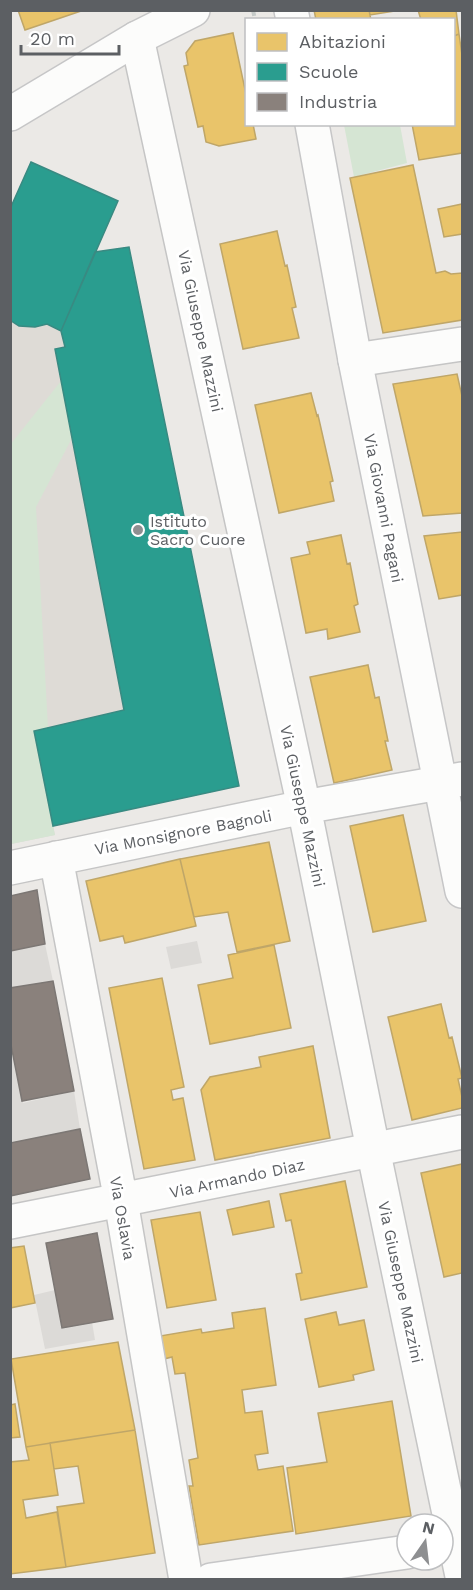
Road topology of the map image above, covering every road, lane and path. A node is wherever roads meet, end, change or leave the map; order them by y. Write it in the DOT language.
graph roads {
  1 [pos="193,10"];
  2 [pos="136,38"];
  3 [pos="10,114"];
  4 [pos="312,126"];
  5 [pos="462,344"];
  6 [pos="354,360"];
  7 [pos="451,781"];
  8 [pos="304,807"];
  9 [pos="56,858"];
  10 [pos="10,868"];
  11 [pos="462,891"];
  12 [pos="462,1132"];
  13 [pos="373,1149"];
  14 [pos="121,1201"];
  15 [pos="10,1222"];
  16 [pos="456,1553"];
  17 [pos="395,1554"];
  18 [pos="186,1580"];
  19 [pos="211,1580"];
  1 -- 2 [label="street"];
  2 -- 3 [label="street"];
  2 -- 8 [label="street, Via Giuseppe Mazzini"];
  4 -- 6 [label="street, Via Giovanni Pagani"];
  5 -- 6 [label="street"];
  6 -- 7 [label="street, Via Giovanni Pagani"];
  7 -- 8 [label="street, Via Monsignore Bagnoli"];
  7 -- 11 [label="street, Via Giovanni Pagani"];
  8 -- 9 [label="street, Via Monsignore Bagnoli"];
  8 -- 13 [label="street, Via Giuseppe Mazzini"];
  9 -- 10 [label="street, Via Monsignore Bagnoli"];
  9 -- 14 [label="street, Via Oslavia"];
  12 -- 13 [label="street, Via Armando Diaz"];
  13 -- 14 [label="street, Via Armando Diaz"];
  13 -- 16 [label="street, Via Giuseppe Mazzini"];
  14 -- 15 [label="street, Via Armando Diaz"];
  14 -- 18 [label="street, Via Oslavia"];
  17 -- 19 [label="street"];
}
